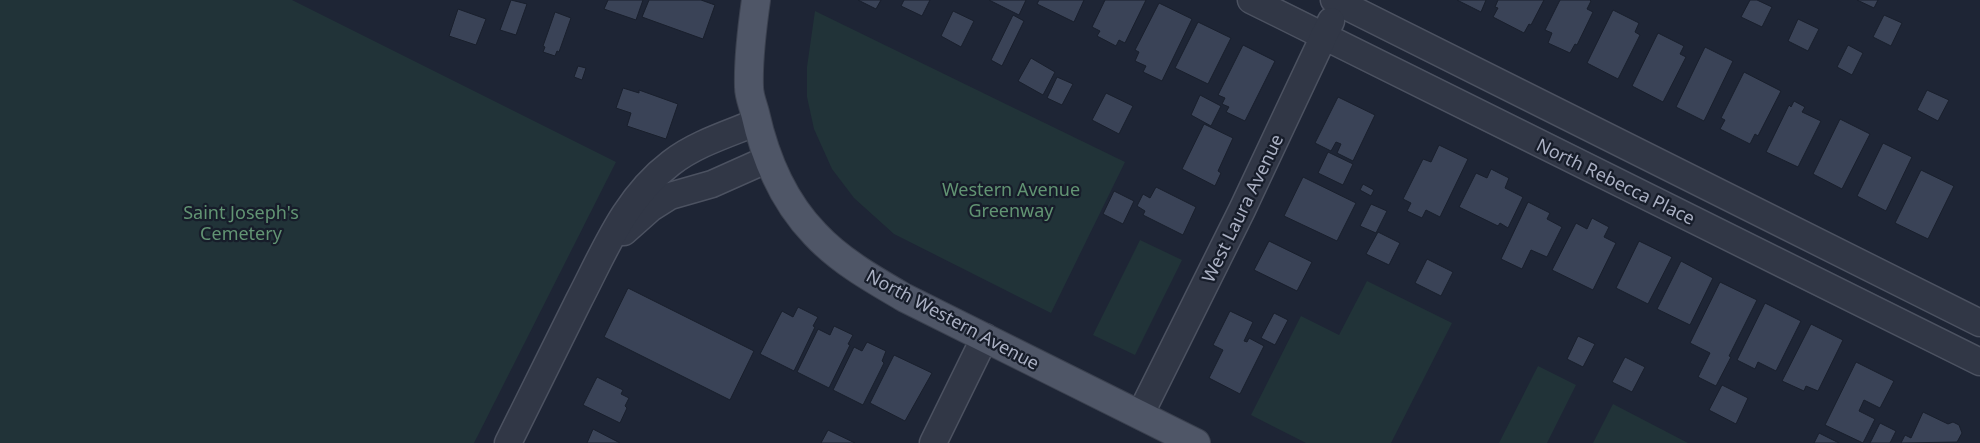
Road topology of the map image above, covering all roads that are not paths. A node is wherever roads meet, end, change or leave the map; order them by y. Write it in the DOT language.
graph roads {
  1 [pos="756,0"];
  2 [pos="1251,0"];
  3 [pos="1338,1"];
  4 [pos="1324,35"];
  5 [pos="762,140"];
  6 [pos="585,290"];
  7 [pos="1980,322"];
  8 [pos="985,337"];
  9 [pos="1980,362"];
  10 [pos="1140,415"];
  11 [pos="508,443"];
  12 [pos="933,443"];
  13 [pos="1196,443"];
  1 -- 5 [label="main road, North Western Avenue"];
  2 -- 4 [label="street, North Rebecca Place"];
  3 -- 4 [label="street, West Laura Avenue"];
  3 -- 7 [label="street, North Rebecca Place"];
  4 -- 9 [label="street, North Rebecca Place"];
  4 -- 10 [label="street, West Laura Avenue"];
  5 -- 6 [label="street"];
  5 -- 6 [label="street"];
  5 -- 8 [label="main road, North Western Avenue"];
  6 -- 11 [label="street"];
  8 -- 10 [label="main road, North Western Avenue"];
  8 -- 12 [label="street"];
  10 -- 13 [label="main road, North Western Avenue"];
}
